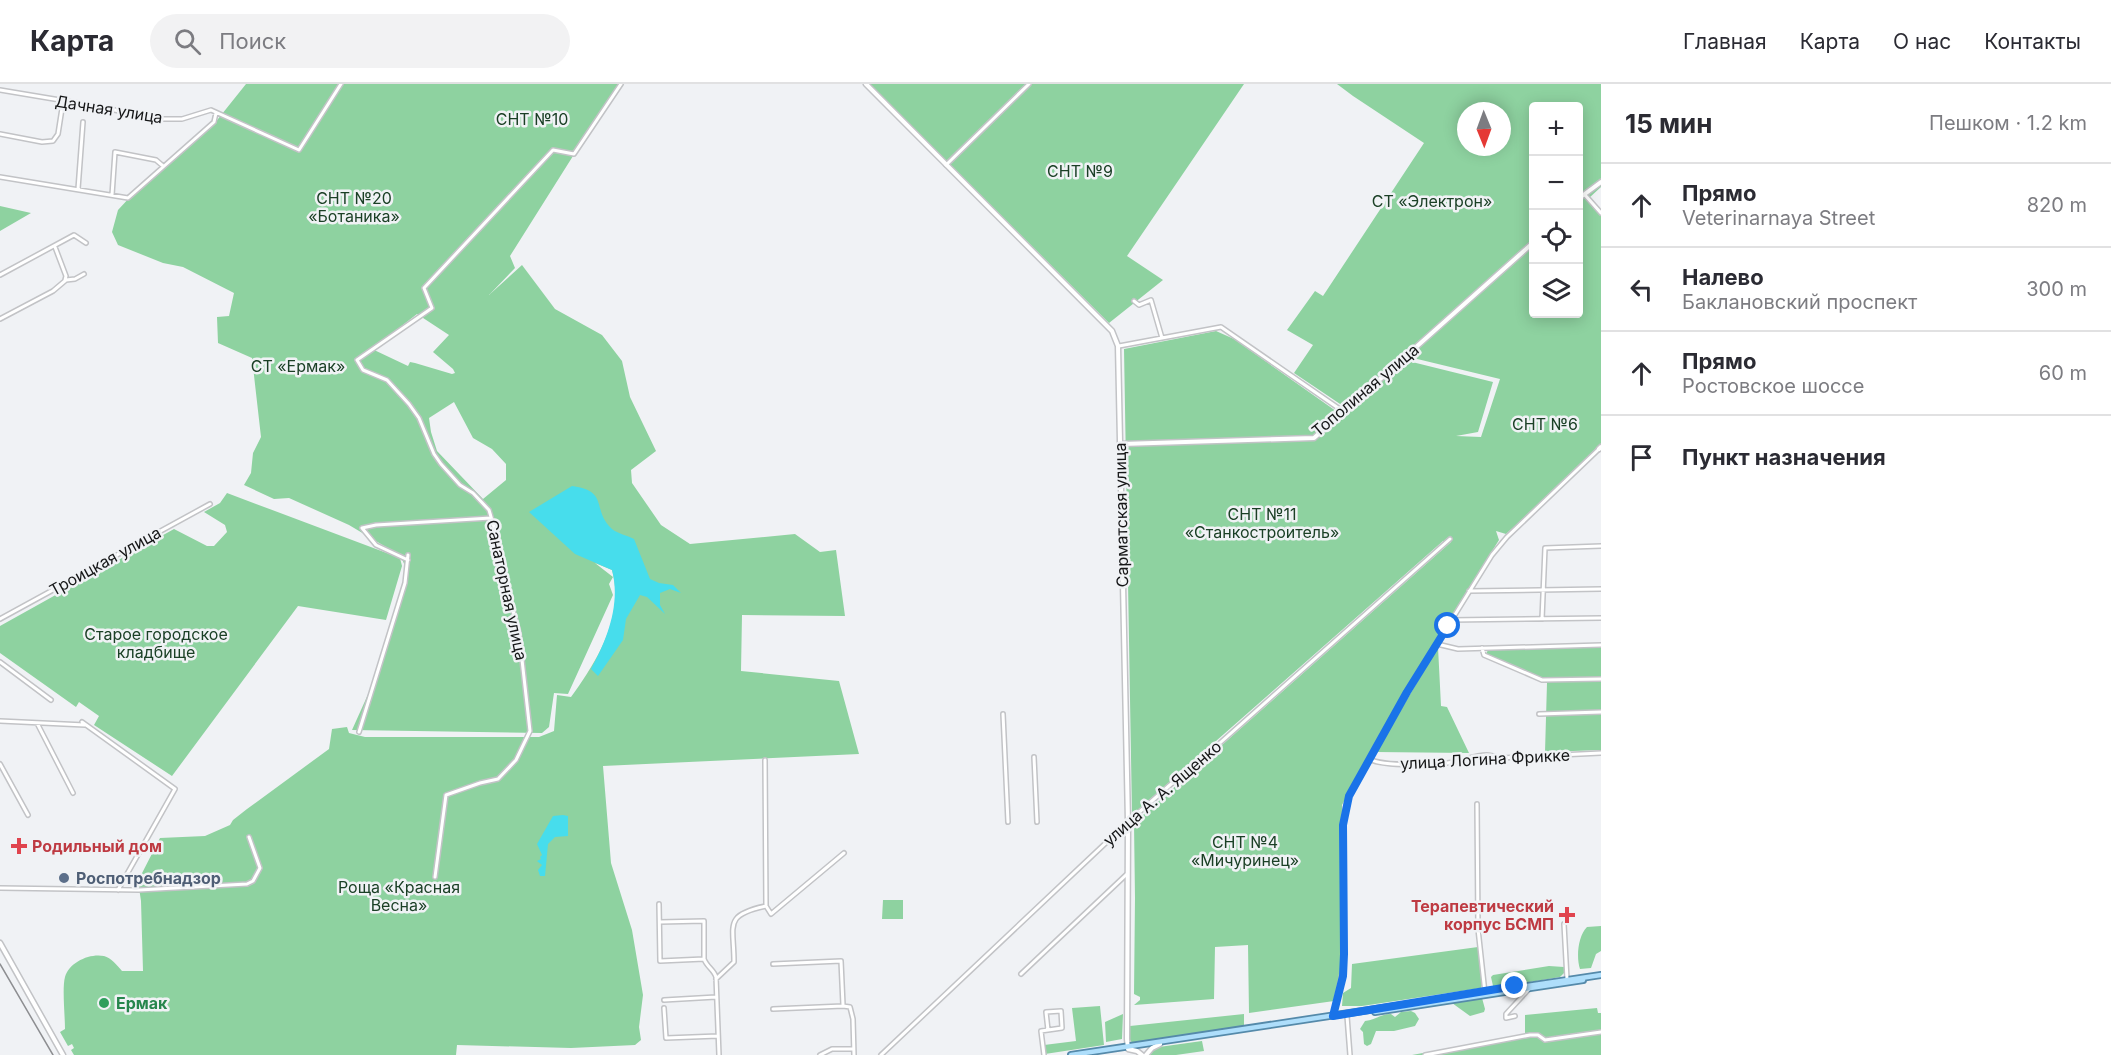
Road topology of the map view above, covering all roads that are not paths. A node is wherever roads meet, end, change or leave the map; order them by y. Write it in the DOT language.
graph roads {
  1 [pos="341,84"];
  2 [pos="621,84"];
  3 [pos="866,84"];
  4 [pos="1029,84"];
  5 [pos="0,90"];
  6 [pos="63,102"];
  7 [pos="216,113"];
  8 [pos="83,122"];
  9 [pos="0,134"];
  10 [pos="946,165"];
  11 [pos="163,166"];
  12 [pos="0,177"];
  13 [pos="1601,182"];
  14 [pos="78,189"];
  15 [pos="112,195"];
  16 [pos="1585,195"];
  17 [pos="1601,213"];
  18 [pos="86,243"];
  19 [pos="1529,246"];
  20 [pos="55,247"];
  21 [pos="84,274"];
  22 [pos="0,275"];
  23 [pos="65,282"];
  24 [pos="1134,301"];
  25 [pos="0,319"];
  26 [pos="1162,338"];
  27 [pos="1118,346"];
  28 [pos="1344,412"];
  29 [pos="1122,444"];
  30 [pos="1600,448"];
  31 [pos="210,504"];
  32 [pos="492,518"];
  33 [pos="1450,540"];
  34 [pos="1601,546"];
  35 [pos="408,555"];
  36 [pos="408,561"];
  37 [pos="1601,589"];
  38 [pos="1543,590"];
  39 [pos="1469,591"];
  40 [pos="1601,618"];
  41 [pos="0,619"];
  42 [pos="1542,619"];
  43 [pos="1451,620"];
  44 [pos="1437,644"];
  45 [pos="1601,645"];
  46 [pos="1482,648"];
  47 [pos="0,662"];
  48 [pos="1601,679"];
  49 [pos="51,700"];
  50 [pos="1601,712"];
  51 [pos="1003,714"];
  52 [pos="1539,714"];
  53 [pos="0,721"];
  54 [pos="36,722"];
  55 [pos="359,732"];
  56 [pos="1601,753"];
  57 [pos="1034,757"];
  58 [pos="1369,759"];
  59 [pos="765,760"];
  60 [pos="0,764"];
  61 [pos="73,794"];
  62 [pos="1477,804"];
  63 [pos="28,815"];
  64 [pos="1008,822"];
  65 [pos="1036,822"];
  66 [pos="1128,822"];
  67 [pos="249,837"];
  68 [pos="843,854"];
  69 [pos="1129,873"];
  70 [pos="435,877"];
  71 [pos="0,888"];
  72 [pos="118,890"];
  73 [pos="659,904"];
  74 [pos="766,906"];
  75 [pos="660,922"];
  76 [pos="1564,924"];
  77 [pos="0,943"];
  78 [pos="2,953"];
  79 [pos="704,959"];
  80 [pos="773,964"];
  81 [pos="1021,974"];
  82 [pos="1601,976"];
  83 [pos="716,979"];
  84 [pos="1567,979"];
  85 [pos="1531,988"];
  86 [pos="1485,993"];
  87 [pos="716,997"];
  88 [pos="664,1000"];
  89 [pos="843,1006"];
  90 [pos="664,1008"];
  91 [pos="773,1009"];
  92 [pos="1347,1016"];
  93 [pos="1515,1016"];
  94 [pos="1333,1017"];
  95 [pos="1048,1030"];
  96 [pos="1601,1032"];
  97 [pos="718,1036"];
  98 [pos="1160,1044"];
  99 [pos="1141,1046"];
  100 [pos="1128,1048"];
  101 [pos="854,1049"];
  102 [pos="63,1055"];
  103 [pos="719,1055"];
  104 [pos="820,1055"];
  105 [pos="854,1055"];
  106 [pos="881,1055"];
  107 [pos="1044,1055"];
  108 [pos="1071,1055"];
  109 [pos="1090,1055"];
  110 [pos="1143,1055"];
  111 [pos="1350,1055"];
  112 [pos="1425,1055"];
  1 -- 7 [label="street"];
  2 -- 32 [label="street, Санаторная улица"];
  3 -- 10 [label="main road"];
  4 -- 10 [label="street"];
  5 -- 6 [label="street, Дачная улица"];
  6 -- 7 [label="street, Дачная улица"];
  6 -- 9 [label="street"];
  7 -- 11 [label="street"];
  8 -- 14 [label="street"];
  10 -- 27 [label="main road"];
  11 -- 15 [label="street"];
  11 -- 15 [label="street"];
  12 -- 14 [label="street"];
  13 -- 16 [label="main road"];
  14 -- 15 [label="street"];
  16 -- 17 [label="street"];
  18 -- 20 [label="street"];
  19 -- 28 [label="main road, Тополиная улица"];
  20 -- 22 [label="street"];
  20 -- 23 [label="street"];
  21 -- 23 [label="street"];
  23 -- 25 [label="street"];
  24 -- 26 [label="street"];
  26 -- 27 [label="street"];
  26 -- 28 [label="street"];
  27 -- 66 [label="main road, Сарматская улица"];
  28 -- 29 [label="main road, Тополиная улица"];
  30 -- 39 [label="street"];
  31 -- 41 [label="street, Троицкая улица"];
  32 -- 36 [label="street"];
  32 -- 70 [label="street, Санаторная улица"];
  33 -- 66 [label="street, улица А. А. Ященко"];
  34 -- 38 [label="street"];
  35 -- 36 [label="street"];
  36 -- 55 [label="street"];
  37 -- 38 [label="street"];
  38 -- 39 [label="street"];
  38 -- 42 [label="street"];
  39 -- 43 [label="street"];
  40 -- 42 [label="street"];
  42 -- 43 [label="street"];
  43 -- 44 [label="street"];
  44 -- 46 [label="street"];
  44 -- 58 [label="street"];
  45 -- 46 [label="street"];
  46 -- 48 [label="street"];
  47 -- 49 [label="street"];
  50 -- 52 [label="street"];
  51 -- 64 [label="street"];
  53 -- 54 [label="street"];
  54 -- 61 [label="street"];
  54 -- 72 [label="street"];
  56 -- 58 [label="street, улица Логина Фрикке"];
  57 -- 65 [label="street"];
  58 -- 94 [label="street"];
  59 -- 74 [label="street"];
  60 -- 63 [label="street"];
  62 -- 86 [label="street"];
  66 -- 69 [label="main road, Сарматская улица"];
  66 -- 106 [label="street, улица А. А. Ященко"];
  67 -- 72 [label="street"];
  68 -- 74 [label="street"];
  69 -- 81 [label="street"];
  69 -- 100 [label="main road, Сарматская улица"];
  71 -- 72 [label="street"];
  73 -- 75 [label="street"];
  74 -- 83 [label="street"];
  75 -- 79 [label="street"];
  75 -- 79 [label="street"];
  76 -- 84 [label="street"];
  77 -- 78 [label="main road"];
  78 -- 102 [label="main road"];
  79 -- 83 [label="street"];
  80 -- 89 [label="street"];
  82 -- 84 [label="main road"];
  82 -- 85 [label="main road"];
  83 -- 87 [label="street"];
  84 -- 86 [label="main road"];
  85 -- 86 [label="main road"];
  85 -- 93 [label="street"];
  86 -- 92 [label="main road"];
  86 -- 94 [label="main road"];
  87 -- 88 [label="street"];
  87 -- 97 [label="street"];
  89 -- 91 [label="street"];
  89 -- 101 [label="street"];
  90 -- 97 [label="street"];
  92 -- 94 [label="main road"];
  92 -- 111 [label="street"];
  94 -- 98 [label="main road"];
  94 -- 99 [label="main road"];
  95 -- 95 [label="street"];
  95 -- 107 [label="street"];
  96 -- 112 [label="street"];
  97 -- 103 [label="street"];
  98 -- 99 [label="main road"];
  98 -- 110 [label="main road"];
  99 -- 100 [label="main road"];
  99 -- 110 [label="main road"];
  100 -- 108 [label="main road"];
  100 -- 109 [label="main road"];
  100 -- 110 [label="main road"];
  101 -- 104 [label="street"];
  101 -- 105 [label="street"];
}
